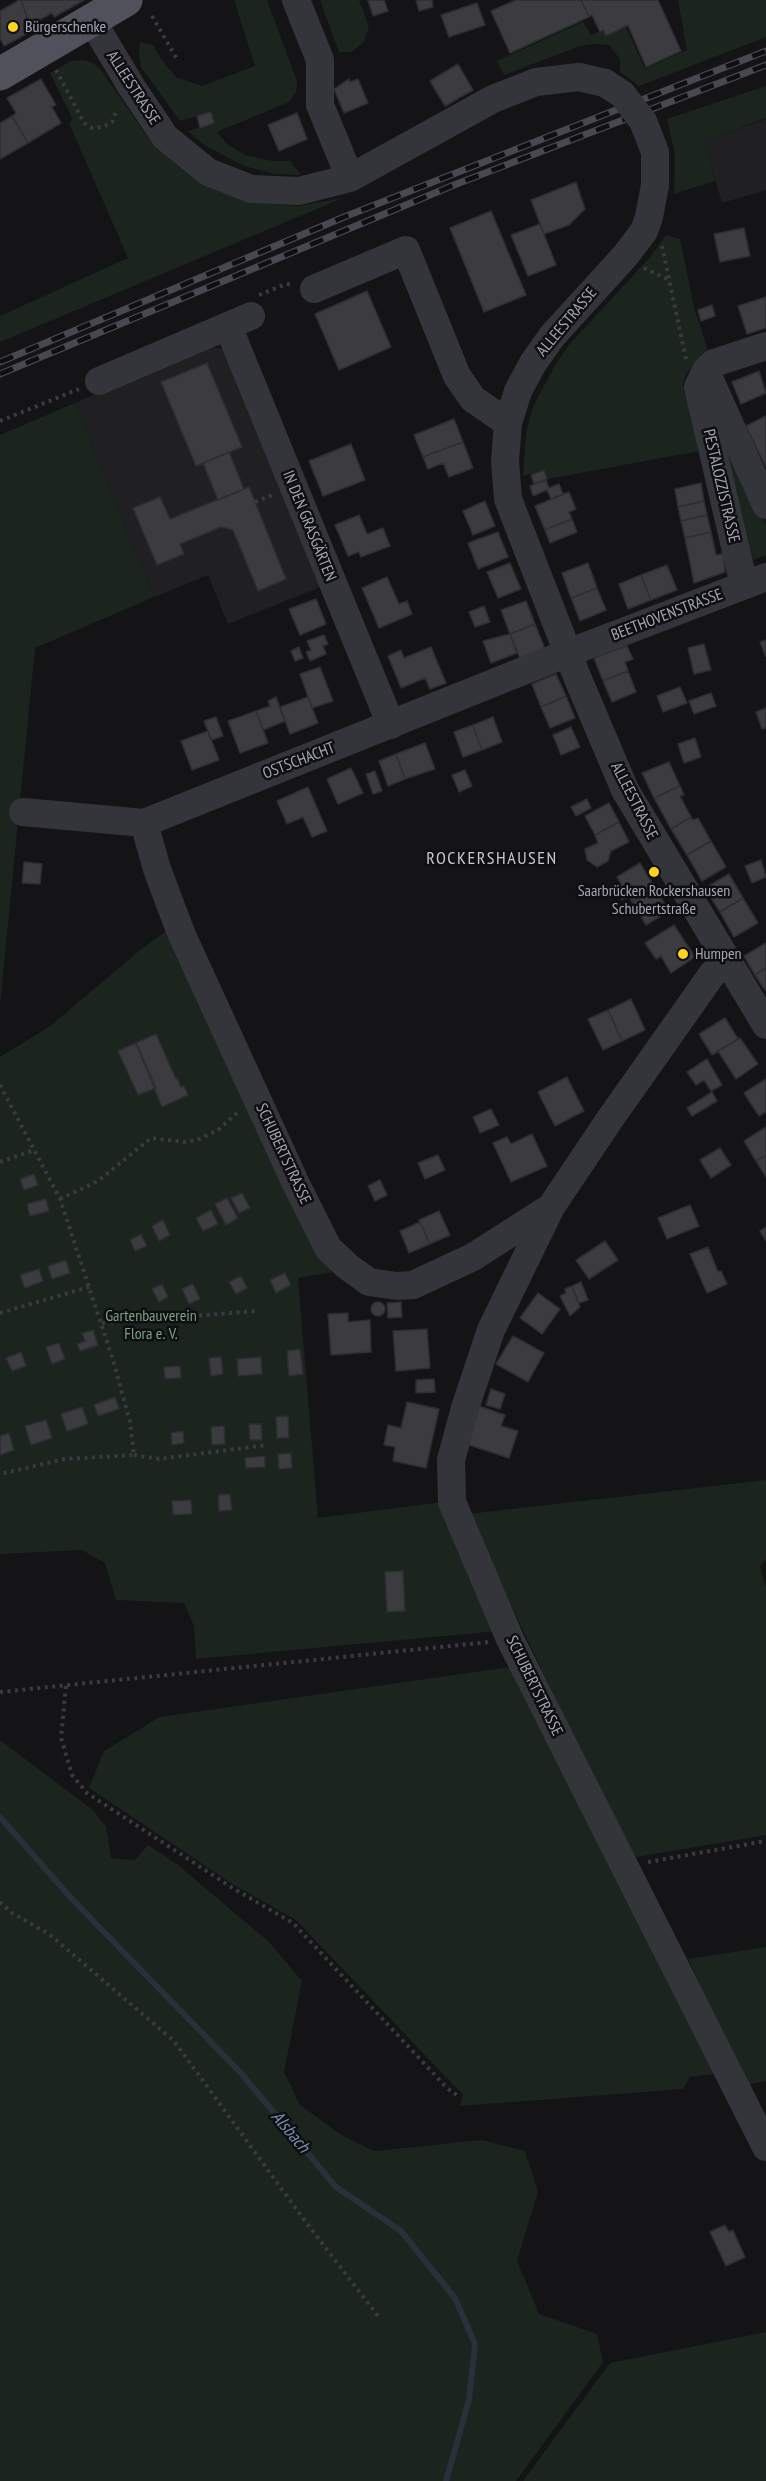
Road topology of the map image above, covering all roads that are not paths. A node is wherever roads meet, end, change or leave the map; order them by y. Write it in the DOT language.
graph roads {
  1 [pos="296,0"];
  2 [pos="139,8"];
  3 [pos="91,19"];
  4 [pos="0,74"];
  5 [pos="350,178"];
  6 [pos="314,289"];
  7 [pos="766,346"];
  8 [pos="702,379"];
  9 [pos="99,381"];
  10 [pos="508,423"];
  11 [pos="766,505"];
  12 [pos="755,581"];
  13 [pos="568,653"];
  14 [pos="391,725"];
  15 [pos="23,812"];
  16 [pos="144,823"];
  17 [pos="729,963"];
  18 [pos="765,1021"];
  19 [pos="551,1207"];
  20 [pos="766,2147"];
  1 -- 5 [label="street"];
  2 -- 3 [label="main road"];
  3 -- 4 [label="main road"];
  3 -- 5 [label="street, ALLEESTRASSE"];
  5 -- 10 [label="street, ALLEESTRASSE, bridge"];
  6 -- 10 [label="street"];
  7 -- 8 [label="street"];
  8 -- 11 [label="street"];
  8 -- 12 [label="street, PESTALOZZISTRASSE"];
  9 -- 14 [label="street, IN DEN GRASGÄRTEN"];
  10 -- 13 [label="street, ALLEESTRASSE"];
  12 -- 13 [label="street, BEETHOVENSTRASSE"];
  13 -- 14 [label="street, OSTSCHACHT"];
  13 -- 17 [label="street, ALLEESTRASSE"];
  14 -- 16 [label="street, OSTSCHACHT"];
  15 -- 16 [label="street, OSTSCHACHT"];
  16 -- 19 [label="street, SCHUBERTSTRASSE"];
  17 -- 18 [label="street, ALLEESTRASSE"];
  17 -- 19 [label="street, SCHUBERTSTRASSE"];
  19 -- 20 [label="street, SCHUBERTSTRASSE"];
}
